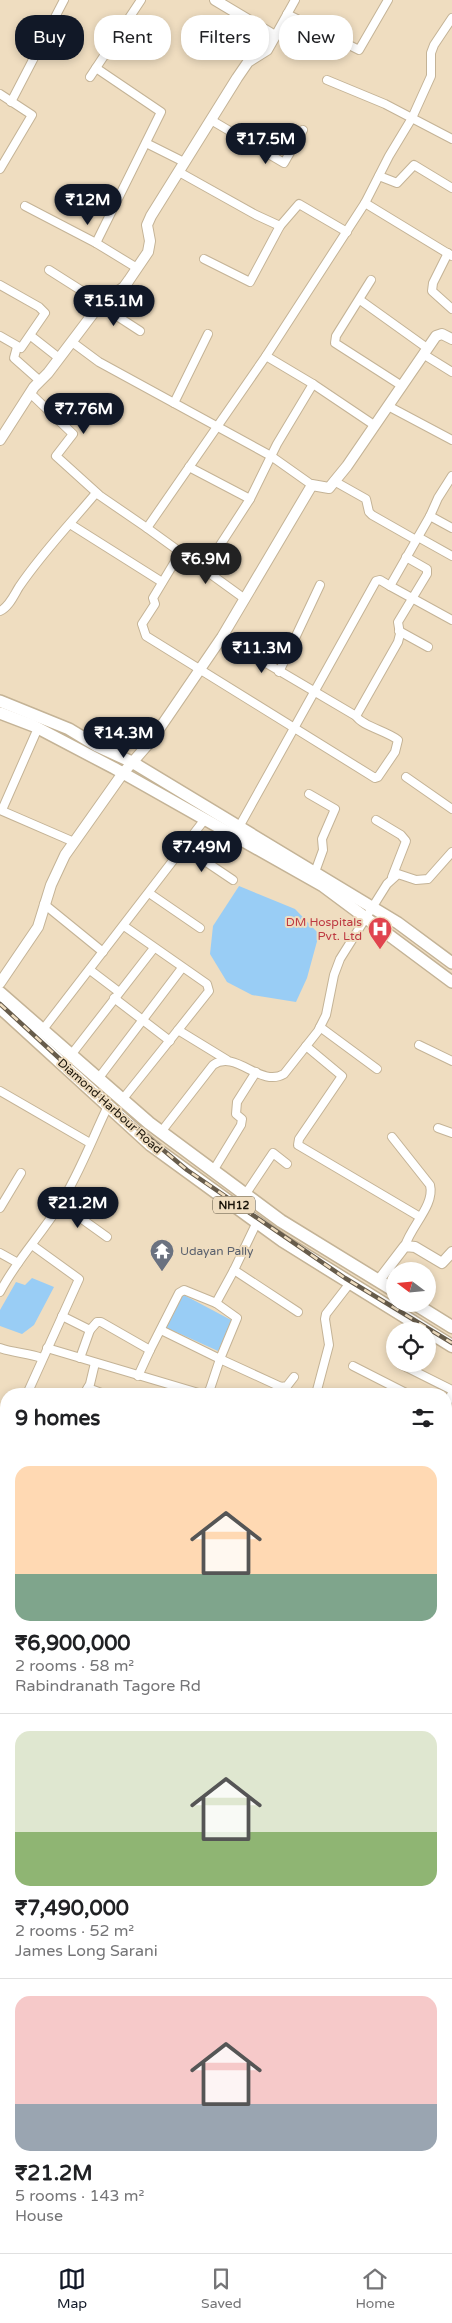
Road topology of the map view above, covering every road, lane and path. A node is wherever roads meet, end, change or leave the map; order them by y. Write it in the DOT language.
graph roads {
  1 [pos="64,0"];
  2 [pos="141,0"];
  3 [pos="214,0"];
  4 [pos="295,0"];
  5 [pos="388,0"];
  6 [pos="288,14"];
  7 [pos="452,18"];
  8 [pos="275,36"];
  9 [pos="96,68"];
  10 [pos="90,77"];
  11 [pos="327,80"];
  12 [pos="0,94"];
  13 [pos="11,102"];
  14 [pos="412,118"];
  15 [pos="211,120"];
  16 [pos="303,130"];
  17 [pos="452,139"];
  18 [pos="146,143"];
  19 [pos="181,167"];
  20 [pos="0,169"];
  21 [pos="379,176"];
  22 [pos="452,188"];
  23 [pos="365,203"];
  24 [pos="25,206"];
  25 [pos="280,226"];
  26 [pos="347,232"];
  27 [pos="96,243"];
  28 [pos="450,255"];
  29 [pos="204,259"];
  30 [pos="137,268"];
  31 [pos="49,270"];
  32 [pos="371,280"];
  33 [pos="0,285"];
  34 [pos="360,300"];
  35 [pos="101,304"];
  36 [pos="452,310"];
  37 [pos="140,331"];
  38 [pos="208,334"];
  39 [pos="0,336"];
  40 [pos="31,336"];
  41 [pos="452,339"];
  42 [pos="72,342"];
  43 [pos="17,347"];
  44 [pos="425,351"];
  45 [pos="266,356"];
  46 [pos="59,358"];
  47 [pos="452,372"];
  48 [pos="40,381"];
  49 [pos="313,384"];
  50 [pos="402,386"];
  51 [pos="30,393"];
  52 [pos="174,403"];
  53 [pos="388,406"];
  54 [pos="216,425"];
  55 [pos="374,425"];
  56 [pos="0,440"];
  57 [pos="452,440"];
  58 [pos="271,456"];
  59 [pos="189,467"];
  60 [pos="452,476"];
  61 [pos="334,481"];
  62 [pos="312,485"];
  63 [pos="98,494"];
  64 [pos="250,499"];
  65 [pos="430,516"];
  66 [pos="70,524"];
  67 [pos="147,528"];
  68 [pos="452,528"];
  69 [pos="417,539"];
  70 [pos="180,553"];
  71 [pos="215,553"];
  72 [pos="452,556"];
  73 [pos="406,557"];
  74 [pos="162,582"];
  75 [pos="320,585"];
  76 [pos="390,586"];
  77 [pos="245,599"];
  78 [pos="413,599"];
  79 [pos="0,611"];
  80 [pos="452,620"];
  81 [pos="399,631"];
  82 [pos="222,637"];
  83 [pos="428,647"];
  84 [pos="200,668"];
  85 [pos="279,672"];
  86 [pos="313,692"];
  87 [pos="0,701"];
  88 [pos="0,713"];
  89 [pos="356,716"];
  90 [pos="38,728"];
  91 [pos="293,728"];
  92 [pos="132,762"];
  93 [pos="123,773"];
  94 [pos="406,777"];
  95 [pos="309,794"];
  96 [pos="452,809"];
  97 [pos="1,810"];
  98 [pos="208,815"];
  99 [pos="376,820"];
  100 [pos="239,827"];
  101 [pos="74,842"];
  102 [pos="184,847"];
  103 [pos="452,852"];
  104 [pos="315,872"];
  105 [pos="392,878"];
  106 [pos="233,880"];
  107 [pos="149,893"];
  108 [pos="44,904"];
  109 [pos="374,908"];
  110 [pos="366,919"];
  111 [pos="124,926"];
  112 [pos="200,928"];
  113 [pos="154,948"];
  114 [pos="103,952"];
  115 [pos="452,963"];
  116 [pos="182,968"];
  117 [pos="90,970"];
  118 [pos="452,982"];
  119 [pos="0,983"];
  120 [pos="0,993"];
  121 [pos="116,995"];
  122 [pos="0,1007"];
  123 [pos="142,1020"];
  124 [pos="320,1027"];
  125 [pos="178,1030"];
  126 [pos="39,1034"];
  127 [pos="170,1041"];
  128 [pos="419,1045"];
  129 [pos="306,1046"];
  130 [pos="71,1055"];
  131 [pos="228,1060"];
  132 [pos="452,1061"];
  133 [pos="377,1069"];
  134 [pos="256,1072"];
  135 [pos="98,1079"];
  136 [pos="0,1091"];
  137 [pos="122,1100"];
  138 [pos="108,1106"];
  139 [pos="147,1121"];
  140 [pos="438,1128"];
  141 [pos="137,1132"];
  142 [pos="162,1132"];
  143 [pos="452,1132"];
  144 [pos="392,1138"];
  145 [pos="90,1143"];
  146 [pos="287,1164"];
  147 [pos="213,1171"];
  148 [pos="20,1173"];
  149 [pos="245,1195"];
  150 [pos="61,1204"];
  151 [pos="0,1208"];
  152 [pos="420,1217"];
  153 [pos="257,1222"];
  154 [pos="107,1237"];
  155 [pos="32,1245"];
  156 [pos="404,1246"];
  157 [pos="452,1252"];
  158 [pos="0,1253"];
  159 [pos="18,1263"];
  160 [pos="234,1270"];
  161 [pos="379,1280"];
  162 [pos="350,1283"];
  163 [pos="386,1285"];
  164 [pos="0,1292"];
  165 [pos="216,1303"];
  166 [pos="298,1312"];
  167 [pos="415,1312"];
  168 [pos="427,1312"];
  169 [pos="62,1316"];
  170 [pos="412,1321"];
  171 [pos="452,1327"];
  172 [pos="90,1330"];
  173 [pos="161,1330"];
  174 [pos="452,1346"];
  175 [pos="0,1348"];
  176 [pos="47,1348"];
  177 [pos="150,1350"];
  178 [pos="42,1358"];
  179 [pos="80,1358"];
  180 [pos="220,1359"];
  181 [pos="96,1363"];
  182 [pos="353,1366"];
  183 [pos="415,1372"];
  184 [pos="138,1376"];
  185 [pos="294,1377"];
  186 [pos="29,1388"];
  187 [pos="87,1388"];
  188 [pos="181,1388"];
  189 [pos="210,1388"];
  190 [pos="318,1388"];
  191 [pos="396,1388"];
  192 [pos="445,1388"];
  1 -- 13 [label="street"];
  2 -- 9 [label="street"];
  3 -- 8 [label="street"];
  4 -- 6 [label="street"];
  5 -- 6 [label="street"];
  6 -- 8 [label="street"];
  7 -- 14 [label="street"];
  8 -- 15 [label="street"];
  9 -- 10 [label="street"];
  9 -- 18 [label="street"];
  11 -- 14 [label="street"];
  12 -- 13 [label="street"];
  13 -- 20 [label="street"];
  14 -- 17 [label="street"];
  14 -- 21 [label="street"];
  15 -- 16 [label="street"];
  15 -- 19 [label="street"];
  18 -- 19 [label="street"];
  18 -- 27 [label="street"];
  19 -- 25 [label="street"];
  19 -- 30 [label="street"];
  21 -- 22 [label="street"];
  21 -- 23 [label="street"];
  23 -- 26 [label="street"];
  23 -- 28 [label="street"];
  24 -- 27 [label="street"];
  25 -- 26 [label="street"];
  25 -- 29 [label="street"];
  26 -- 45 [label="street"];
  27 -- 30 [label="street"];
  28 -- 36 [label="street"];
  30 -- 35 [label="street"];
  31 -- 35 [label="street"];
  32 -- 34 [label="street"];
  33 -- 40 [label="street"];
  34 -- 44 [label="street"];
  34 -- 50 [label="street"];
  35 -- 37 [label="street"];
  35 -- 42 [label="street"];
  38 -- 52 [label="street"];
  39 -- 43 [label="street"];
  40 -- 43 [label="street"];
  40 -- 46 [label="street"];
  41 -- 44 [label="street"];
  42 -- 46 [label="street"];
  42 -- 52 [label="street"];
  43 -- 48 [label="street"];
  44 -- 47 [label="street"];
  44 -- 50 [label="street"];
  45 -- 49 [label="street"];
  45 -- 54 [label="street"];
  46 -- 48 [label="street"];
  48 -- 51 [label="street"];
  49 -- 55 [label="street"];
  49 -- 58 [label="street"];
  50 -- 53 [label="street"];
  51 -- 56 [label="street"];
  51 -- 63 [label="street"];
  52 -- 54 [label="street"];
  53 -- 55 [label="street"];
  53 -- 57 [label="street"];
  54 -- 58 [label="street"];
  54 -- 59 [label="street"];
  55 -- 61 [label="street"];
  58 -- 62 [label="street"];
  58 -- 64 [label="street"];
  59 -- 64 [label="street"];
  59 -- 67 [label="street"];
  60 -- 65 [label="street"];
  61 -- 62 [label="street"];
  61 -- 69 [label="street"];
  62 -- 77 [label="street"];
  63 -- 66 [label="street"];
  63 -- 67 [label="street"];
  64 -- 71 [label="street"];
  65 -- 68 [label="street"];
  65 -- 69 [label="street"];
  66 -- 74 [label="street"];
  66 -- 79 [label="street"];
  67 -- 70 [label="street"];
  69 -- 72 [label="street"];
  69 -- 73 [label="street"];
  70 -- 74 [label="street"];
  70 -- 77 [label="street"];
  73 -- 76 [label="street"];
  73 -- 78 [label="street"];
  74 -- 84 [label="street"];
  75 -- 85 [label="street"];
  76 -- 78 [label="street"];
  76 -- 86 [label="street"];
  77 -- 82 [label="street"];
  78 -- 80 [label="street"];
  78 -- 81 [label="street"];
  81 -- 83 [label="street"];
  81 -- 89 [label="street"];
  82 -- 84 [label="street"];
  82 -- 85 [label="street"];
  84 -- 91 [label="street"];
  84 -- 92 [label="street"];
  85 -- 86 [label="street"];
  86 -- 89 [label="street"];
  86 -- 91 [label="street"];
  87 -- 92 [label="main road"];
  88 -- 90 [label="main road"];
  89 -- 91 [label="street"];
  90 -- 93 [label="main road"];
  90 -- 97 [label="street"];
  91 -- 100 [label="street"];
  92 -- 93 [label="street"];
  92 -- 98 [label="main road"];
  93 -- 98 [label="main road"];
  93 -- 101 [label="street"];
  94 -- 96 [label="street"];
  95 -- 104 [label="street"];
  97 -- 101 [label="street"];
  98 -- 100 [label="main road"];
  98 -- 102 [label="street"];
  98 -- 110 [label="main road"];
  99 -- 105 [label="street"];
  100 -- 104 [label="main road"];
  101 -- 108 [label="street"];
  102 -- 106 [label="street"];
  102 -- 107 [label="street"];
  103 -- 105 [label="street"];
  104 -- 109 [label="main road"];
  105 -- 109 [label="street"];
  107 -- 111 [label="street"];
  107 -- 112 [label="street"];
  108 -- 114 [label="street"];
  108 -- 119 [label="street"];
  109 -- 110 [label="street"];
  109 -- 115 [label="main road"];
  110 -- 118 [label="main road"];
  110 -- 124 [label="street"];
  111 -- 113 [label="street"];
  111 -- 114 [label="street"];
  113 -- 116 [label="street"];
  113 -- 121 [label="street"];
  114 -- 117 [label="street"];
  116 -- 123 [label="street"];
  116 -- 125 [label="street"];
  117 -- 121 [label="street"];
  117 -- 126 [label="street"];
  120 -- 126 [label="highway, Diamond Harbour Road / NH12"];
  121 -- 123 [label="street"];
  121 -- 130 [label="street"];
  122 -- 126 [label="highway, Diamond Harbour Road / NH12"];
  123 -- 127 [label="street"];
  123 -- 135 [label="street"];
  124 -- 129 [label="street"];
  124 -- 133 [label="street"];
  125 -- 127 [label="street"];
  125 -- 131 [label="street"];
  126 -- 130 [label="highway, Diamond Harbour Road / NH12"];
  126 -- 138 [label="highway, Diamond Harbour Road / NH12"];
  127 -- 137 [label="street"];
  128 -- 132 [label="street"];
  129 -- 134 [label="street"];
  129 -- 152 [label="street"];
  130 -- 135 [label="highway, Diamond Harbour Road / NH12"];
  131 -- 134 [label="street"];
  131 -- 142 [label="street"];
  134 -- 147 [label="street"];
  135 -- 137 [label="highway, Diamond Harbour Road / NH12"];
  136 -- 145 [label="street"];
  137 -- 139 [label="highway, Diamond Harbour Road / NH12"];
  138 -- 141 [label="highway, Diamond Harbour Road / NH12"];
  138 -- 145 [label="street"];
  139 -- 141 [label="highway"];
  139 -- 142 [label="highway, Diamond Harbour Road / NH12"];
  140 -- 143 [label="street"];
  141 -- 153 [label="highway, Diamond Harbour Road / NH12"];
  142 -- 147 [label="highway, Diamond Harbour Road / NH12"];
  144 -- 152 [label="street"];
  145 -- 150 [label="street"];
  146 -- 149 [label="street"];
  147 -- 149 [label="highway, Diamond Harbour Road / NH12"];
  148 -- 151 [label="street"];
  149 -- 161 [label="highway, Diamond Harbour Road / NH12"];
  150 -- 154 [label="street"];
  150 -- 155 [label="street"];
  152 -- 156 [label="street"];
  153 -- 160 [label="street"];
  153 -- 162 [label="highway, Diamond Harbour Road / NH12"];
  155 -- 159 [label="street"];
  155 -- 169 [label="street"];
  156 -- 157 [label="street"];
  156 -- 161 [label="street"];
  158 -- 159 [label="street"];
  159 -- 164 [label="street"];
  160 -- 165 [label="street"];
  160 -- 166 [label="street"];
  161 -- 163 [label="highway, Diamond Harbour Road / NH12"];
  162 -- 170 [label="highway, Diamond Harbour Road / NH12"];
  162 -- 190 [label="street"];
  165 -- 173 [label="street"];
  165 -- 180 [label="street"];
  167 -- 170 [label="highway"];
  168 -- 171 [label="highway"];
  169 -- 172 [label="street"];
  169 -- 176 [label="street"];
  170 -- 174 [label="highway, Diamond Harbour Road / NH12"];
  172 -- 177 [label="street"];
  172 -- 179 [label="street"];
  173 -- 177 [label="street"];
  173 -- 180 [label="street"];
  175 -- 178 [label="street"];
  176 -- 178 [label="street"];
  176 -- 179 [label="street"];
  177 -- 184 [label="street"];
  178 -- 186 [label="street"];
  179 -- 181 [label="street"];
  180 -- 185 [label="street"];
  180 -- 189 [label="street"];
  181 -- 184 [label="street"];
  181 -- 187 [label="street"];
  182 -- 191 [label="street"];
  183 -- 192 [label="street"];
  184 -- 188 [label="street"];
}
